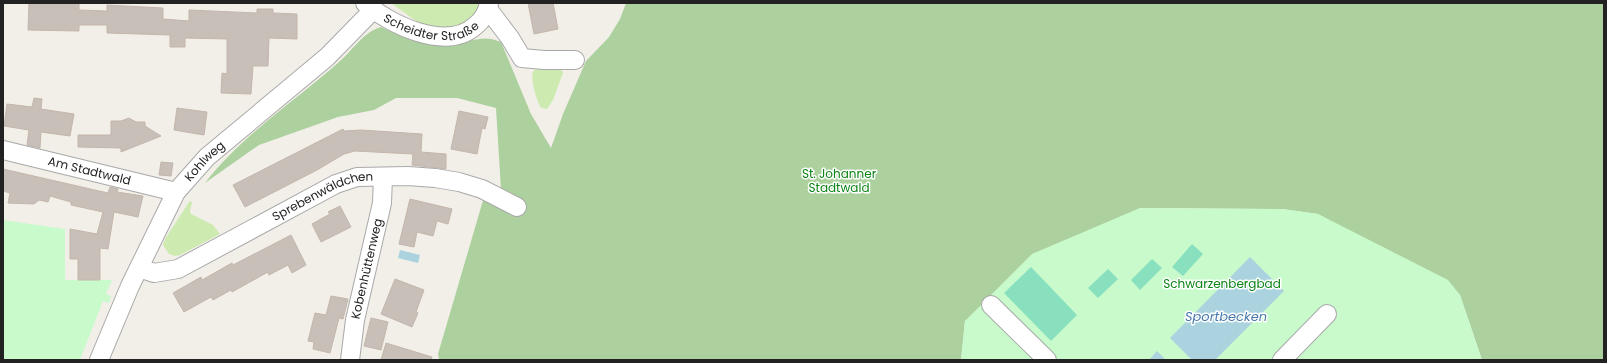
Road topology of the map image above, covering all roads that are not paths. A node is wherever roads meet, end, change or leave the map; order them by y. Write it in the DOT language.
graph roads {
  1 [pos="369,6"];
  2 [pos="488,6"];
  3 [pos="575,60"];
  4 [pos="3,150"];
  5 [pos="384,177"];
  6 [pos="176,192"];
  7 [pos="517,207"];
  8 [pos="139,268"];
  9 [pos="991,305"];
  10 [pos="1327,314"];
  11 [pos="99,360"];
  12 [pos="350,360"];
  13 [pos="1047,360"];
  14 [pos="1282,360"];
  1 -- 2 [label="street, Scheidter Straße"];
  1 -- 6 [label="street, Kohlweg"];
  2 -- 3 [label="street"];
  4 -- 6 [label="street, Am Stadtwald"];
  5 -- 7 [label="street, Sprebenwäldchen"];
  5 -- 8 [label="street, Sprebenwäldchen"];
  5 -- 12 [label="street, Kobenhüttenweg"];
  6 -- 8 [label="street, Kohlweg"];
  8 -- 11 [label="street, Kohlweg"];
  9 -- 13 [label="street"];
  10 -- 14 [label="street"];
}
